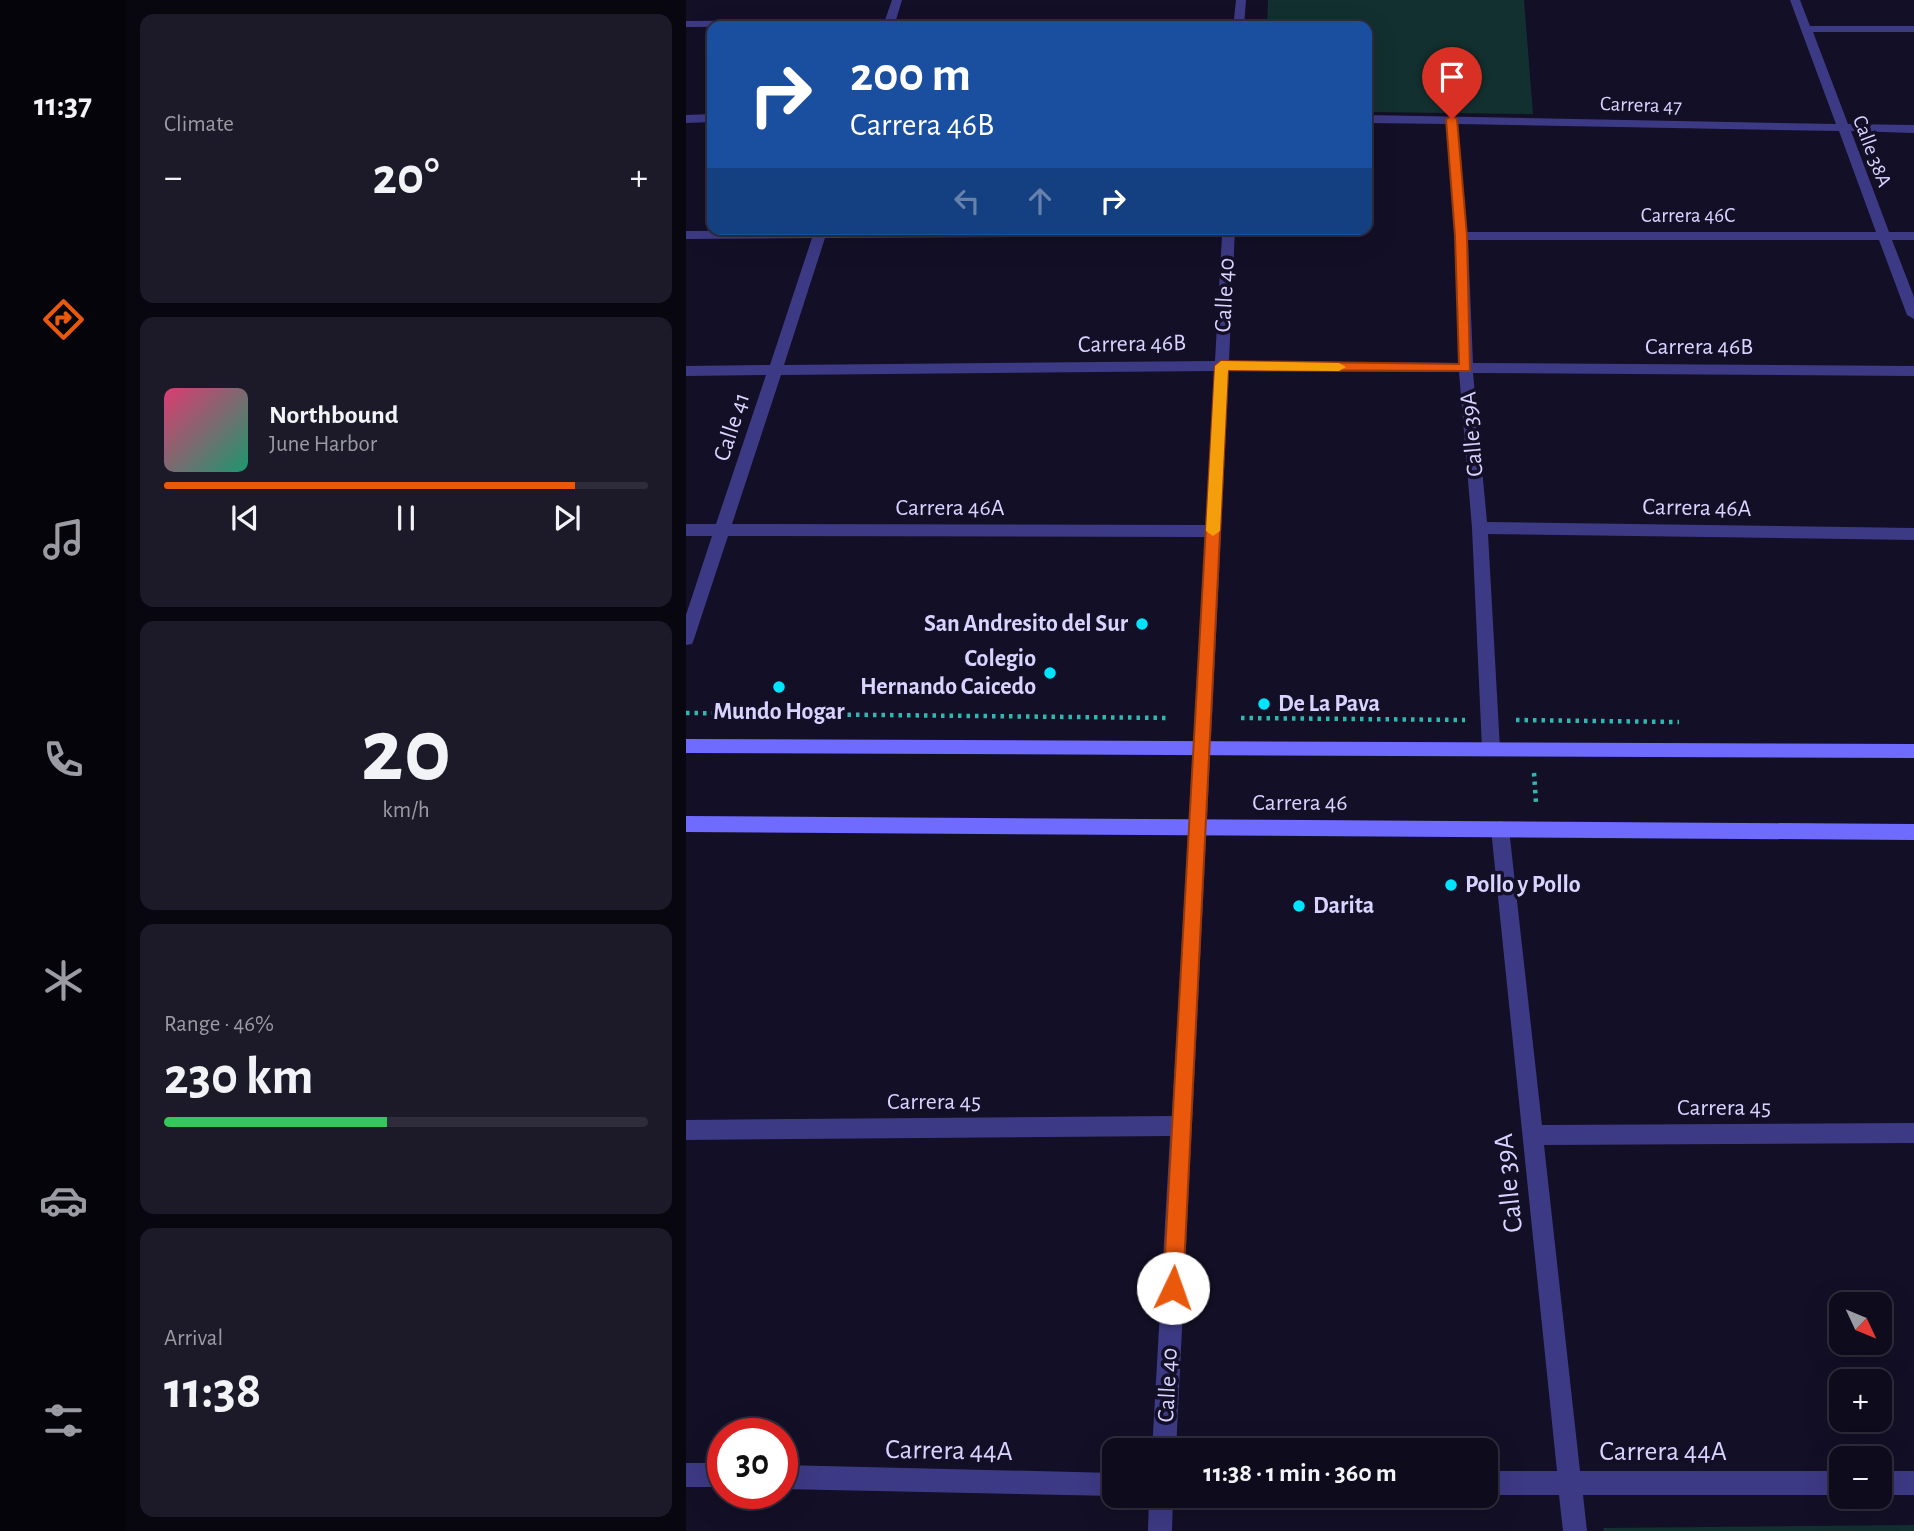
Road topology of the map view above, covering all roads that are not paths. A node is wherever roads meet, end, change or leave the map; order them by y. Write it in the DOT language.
graph roads {
  1 [pos="897,0"];
  2 [pos="1241,0"];
  3 [pos="1795,0"];
  4 [pos="890,21"];
  5 [pos="1239,21"];
  6 [pos="686,24"];
  7 [pos="707,24"];
  8 [pos="1806,29"];
  9 [pos="1914,29"];
  10 [pos="707,118"];
  11 [pos="686,119"];
  12 [pos="1372,119"];
  13 [pos="1452,119"];
  14 [pos="1914,129"];
  15 [pos="1843,130"];
  16 [pos="686,234"];
  17 [pos="707,234"];
  18 [pos="820,235"];
  19 [pos="1228,235"];
  20 [pos="1461,236"];
  21 [pos="1885,236"];
  22 [pos="1914,236"];
  23 [pos="1914,315"];
  24 [pos="1221,366"];
  25 [pos="1466,368"];
  26 [pos="1914,370"];
  27 [pos="686,371"];
  28 [pos="775,371"];
  29 [pos="1480,528"];
  30 [pos="686,530"];
  31 [pos="722,530"];
  32 [pos="1213,531"];
  33 [pos="1914,534"];
  34 [pos="686,639"];
  35 [pos="686,746"];
  36 [pos="1201,748"];
  37 [pos="1491,749"];
  38 [pos="1914,751"];
  39 [pos="686,824"];
  40 [pos="1197,827"];
  41 [pos="1500,829"];
  42 [pos="1914,832"];
  43 [pos="1182,1126"];
  44 [pos="686,1130"];
  45 [pos="1914,1133"];
  46 [pos="1534,1135"];
  47 [pos="1165,1438"];
  48 [pos="686,1475"];
  49 [pos="707,1475"];
  50 [pos="798,1477"];
  51 [pos="1570,1482"];
  52 [pos="1498,1483"];
  53 [pos="1829,1483"];
  54 [pos="1892,1483"];
  55 [pos="1914,1483"];
  56 [pos="1102,1485"];
  57 [pos="1161,1508"];
  58 [pos="1160,1531"];
  59 [pos="1575,1531"];
  1 -- 4 [label="street"];
  2 -- 5 [label="street"];
  3 -- 8 [label="street, Calle 38A"];
  6 -- 7 [label="street"];
  8 -- 9 [label="street"];
  8 -- 15 [label="street, Calle 38A"];
  10 -- 11 [label="street"];
  12 -- 13 [label="street, Carrera 47"];
  13 -- 15 [label="street, Carrera 47"];
  13 -- 20 [label="street, Calle 39A"];
  14 -- 15 [label="street, Carrera 47"];
  15 -- 21 [label="street, Calle 38A"];
  16 -- 17 [label="street"];
  18 -- 28 [label="street, Calle 41"];
  19 -- 24 [label="street, Calle 40"];
  20 -- 21 [label="street, Carrera 46C"];
  20 -- 25 [label="street, Calle 39A"];
  21 -- 22 [label="street, Carrera 46C"];
  21 -- 23 [label="street, Calle 38A"];
  24 -- 25 [label="street, Carrera 46B"];
  24 -- 28 [label="street, Carrera 46B"];
  24 -- 32 [label="street, Calle 40"];
  25 -- 26 [label="street, Carrera 46B"];
  25 -- 29 [label="street, Calle 39A"];
  27 -- 28 [label="street, Carrera 46B"];
  28 -- 31 [label="street, Calle 41"];
  29 -- 33 [label="street, Carrera 46A"];
  29 -- 37 [label="street, Calle 39A"];
  30 -- 31 [label="street, Carrera 46A"];
  31 -- 32 [label="street, Carrera 46A"];
  31 -- 34 [label="street, Calle 41"];
  32 -- 36 [label="street, Calle 40"];
  35 -- 36 [label="main road"];
  36 -- 37 [label="main road"];
  36 -- 40 [label="street, Calle 40"];
  37 -- 38 [label="main road"];
  39 -- 40 [label="main road, Carrera 46"];
  40 -- 41 [label="main road, Carrera 46"];
  40 -- 43 [label="street, Calle 40"];
  41 -- 42 [label="main road, Carrera 46"];
  41 -- 46 [label="street, Calle 39A"];
  43 -- 44 [label="street, Carrera 45"];
  43 -- 47 [label="street, Calle 40"];
  45 -- 46 [label="street, Carrera 45"];
  46 -- 51 [label="street, Calle 39A"];
  48 -- 49 [label="street"];
  50 -- 56 [label="street, Carrera 44A"];
  51 -- 52 [label="street, Carrera 44A"];
  51 -- 53 [label="street, Carrera 44A"];
  51 -- 59 [label="street, Calle 39A"];
  54 -- 55 [label="street"];
  57 -- 58 [label="street"];
}
